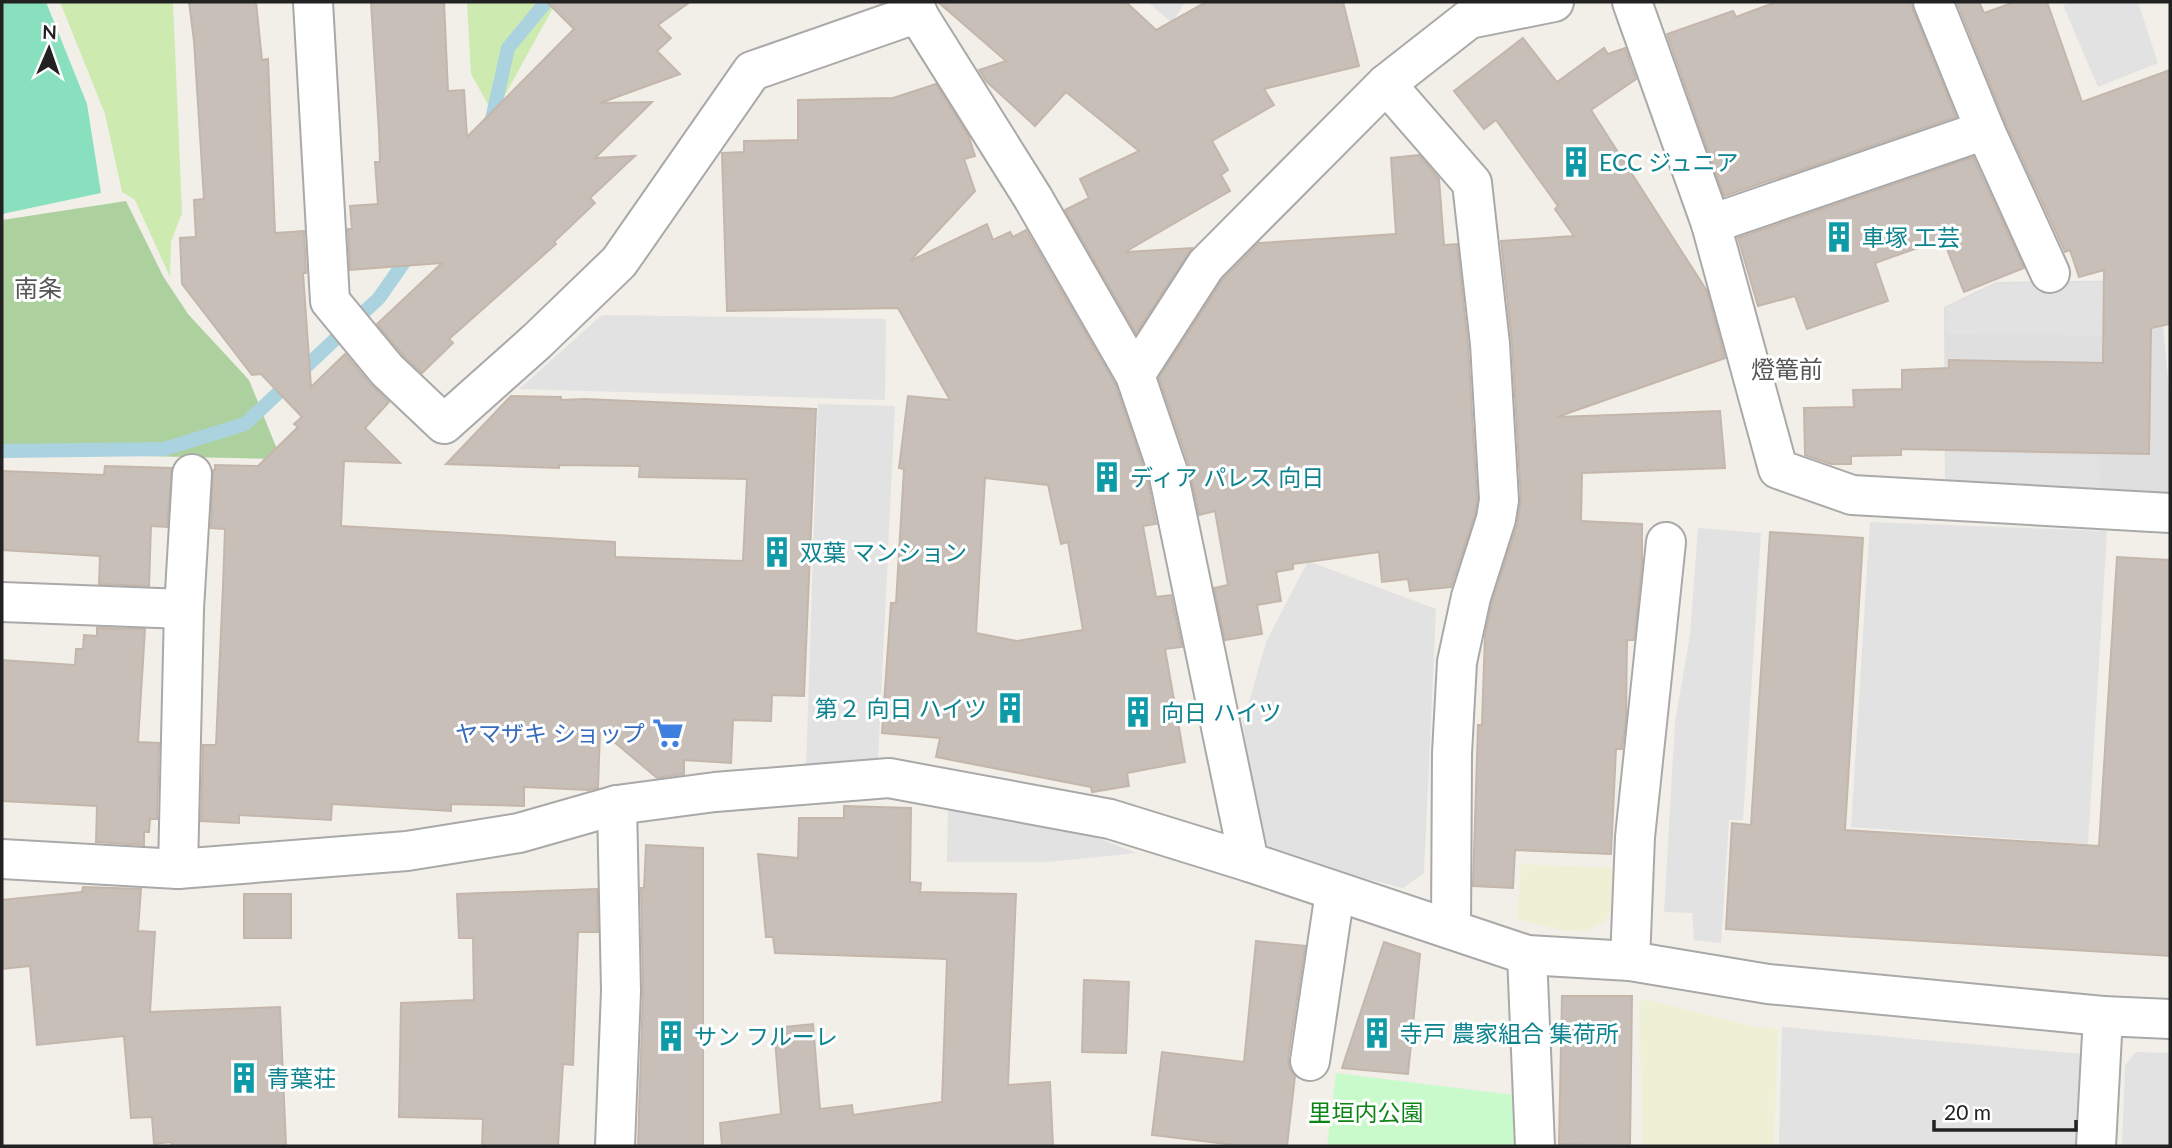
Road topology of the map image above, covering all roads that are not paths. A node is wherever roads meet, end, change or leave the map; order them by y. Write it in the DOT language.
graph roads {
  1 [pos="313,2"];
  2 [pos="1554,2"];
  3 [pos="1632,2"];
  4 [pos="1933,2"];
  5 [pos="914,7"];
  6 [pos="1386,84"];
  7 [pos="1985,130"];
  8 [pos="1712,224"];
  9 [pos="2049,273"];
  10 [pos="1135,376"];
  11 [pos="192,474"];
  12 [pos="2170,513"];
  13 [pos="1666,542"];
  14 [pos="2,602"];
  15 [pos="184,610"];
  16 [pos="617,805"];
  17 [pos="2,859"];
  18 [pos="1249,863"];
  19 [pos="178,869"];
  20 [pos="1335,892"];
  21 [pos="1451,929"];
  22 [pos="1527,955"];
  23 [pos="1630,961"];
  24 [pos="2103,1016"];
  25 [pos="2170,1019"];
  26 [pos="1310,1061"];
  27 [pos="615,1146"];
  28 [pos="1535,1146"];
  29 [pos="2096,1146"];
  1 -- 5 [label="street"];
  2 -- 6 [label="street"];
  3 -- 8 [label="street"];
  4 -- 7 [label="street"];
  5 -- 10 [label="street"];
  6 -- 10 [label="street"];
  6 -- 21 [label="street"];
  7 -- 8 [label="street"];
  7 -- 9 [label="street"];
  8 -- 12 [label="street"];
  10 -- 18 [label="street"];
  11 -- 15 [label="street"];
  13 -- 23 [label="street"];
  14 -- 15 [label="street"];
  15 -- 19 [label="street"];
  16 -- 18 [label="street"];
  16 -- 19 [label="street"];
  16 -- 27 [label="street"];
  17 -- 19 [label="street"];
  18 -- 20 [label="street"];
  20 -- 21 [label="street"];
  20 -- 26 [label="street"];
  21 -- 22 [label="street"];
  22 -- 23 [label="street"];
  22 -- 28 [label="street"];
  23 -- 24 [label="street"];
  24 -- 25 [label="street"];
  24 -- 29 [label="street"];
}
